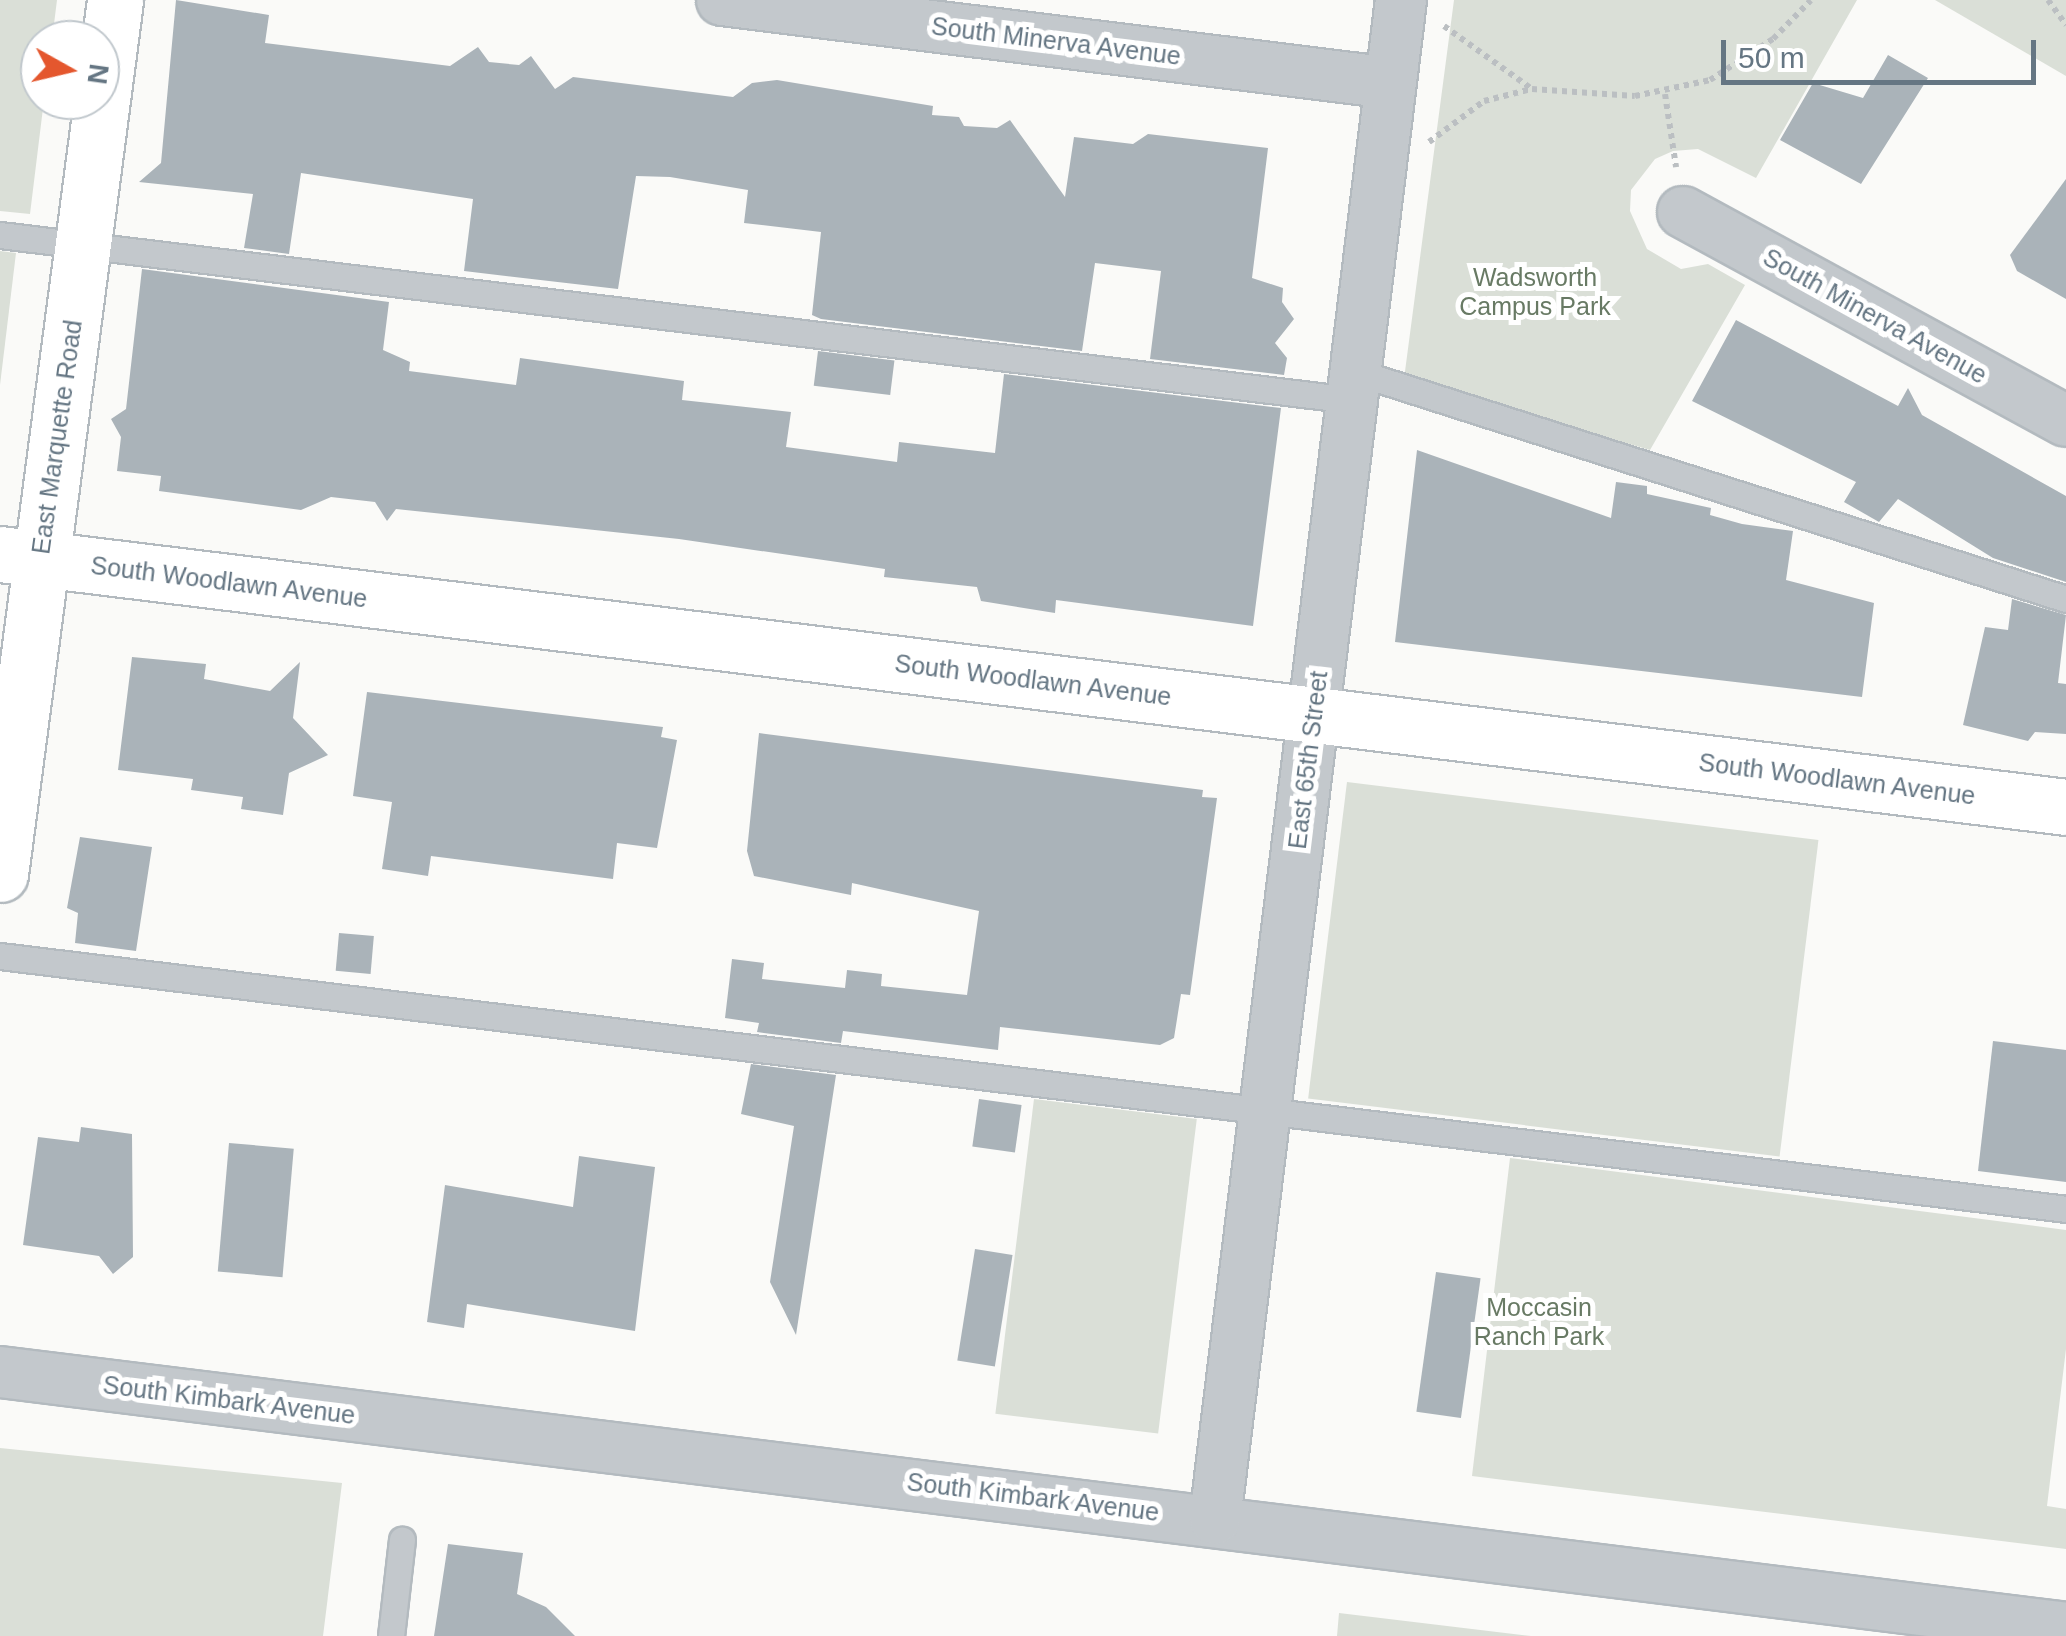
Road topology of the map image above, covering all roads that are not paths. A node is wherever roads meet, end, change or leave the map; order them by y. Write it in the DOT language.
graph roads {
  1 [pos="116,0"];
  2 [pos="722,0"];
  3 [pos="1417,12"];
  4 [pos="1390,83"];
  5 [pos="1683,212"];
  6 [pos="0,235"];
  7 [pos="82,246"];
  8 [pos="1354,386"];
  9 [pos="2066,420"];
  10 [pos="20,556"];
  11 [pos="2066,598"];
  12 [pos="1314,715"];
  13 [pos="2066,807"];
  14 [pos="0,874"];
  15 [pos="0,956"];
  16 [pos="1265,1109"];
  17 [pos="2066,1208"];
  18 [pos="0,1372"];
  19 [pos="1216,1519"];
  20 [pos="402,1540"];
  21 [pos="2066,1628"];
  22 [pos="391,1636"];
  1 -- 7 [label="street, East Marquette Road"];
  2 -- 4 [label="street, South Minerva Avenue"];
  3 -- 4 [label="street, East 65th Street"];
  4 -- 8 [label="street, East 65th Street"];
  5 -- 9 [label="street, South Minerva Avenue"];
  6 -- 7 [label="lane"];
  7 -- 8 [label="lane"];
  7 -- 10 [label="street, East Marquette Road"];
  8 -- 11 [label="lane"];
  8 -- 12 [label="street, East 65th Street"];
  10 -- 12 [label="street, South Woodlawn Avenue"];
  10 -- 14 [label="street, East Marquette Road"];
  12 -- 13 [label="street, South Woodlawn Avenue"];
  12 -- 16 [label="street, East 65th Street"];
  15 -- 16 [label="lane"];
  16 -- 17 [label="lane"];
  16 -- 19 [label="street, East 65th Street"];
  18 -- 19 [label="street, South Kimbark Avenue"];
  19 -- 21 [label="street, South Kimbark Avenue"];
  20 -- 22 [label="lane"];
}
